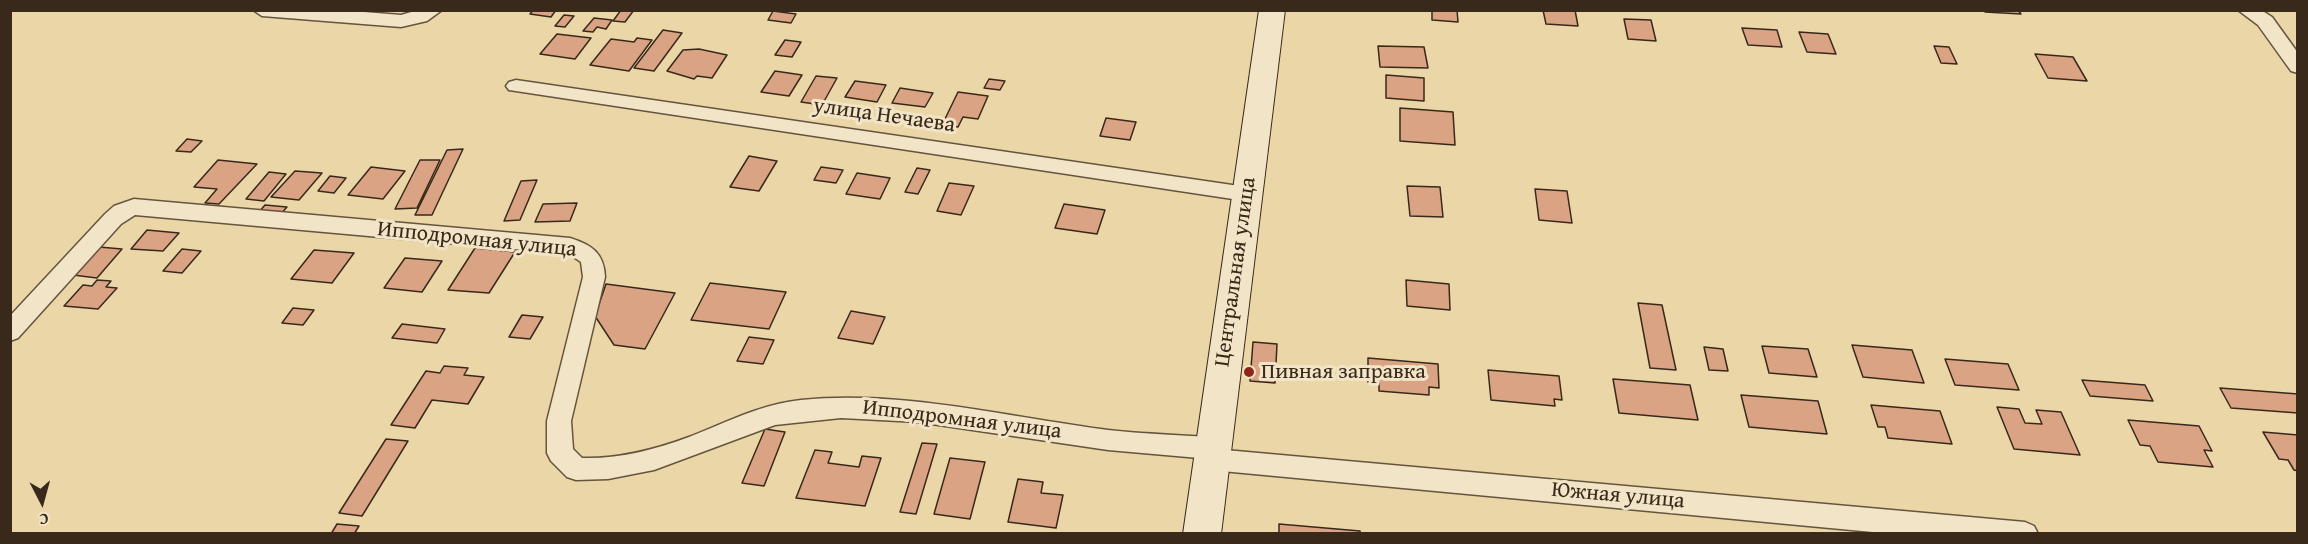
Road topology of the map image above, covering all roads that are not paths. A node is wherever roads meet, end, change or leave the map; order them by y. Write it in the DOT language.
graph roads {
  1 [pos="262,10"];
  2 [pos="433,10"];
  3 [pos="1272,10"];
  4 [pos="2247,10"];
  5 [pos="2298,67"];
  6 [pos="516,86"];
  7 [pos="1246,194"];
  8 [pos="10,332"];
  9 [pos="1212,454"];
  10 [pos="1202,534"];
  11 [pos="2025,534"];
  1 -- 2 [label="street"];
  3 -- 7 [label="street, Центральная улица"];
  4 -- 5 [label="street"];
  6 -- 7 [label="street, улица Нечаева"];
  7 -- 9 [label="street, Центральная улица"];
  8 -- 9 [label="street, Ипподромная улица"];
  9 -- 10 [label="street, Центральная улица"];
  9 -- 11 [label="street, Южная улица"];
}
